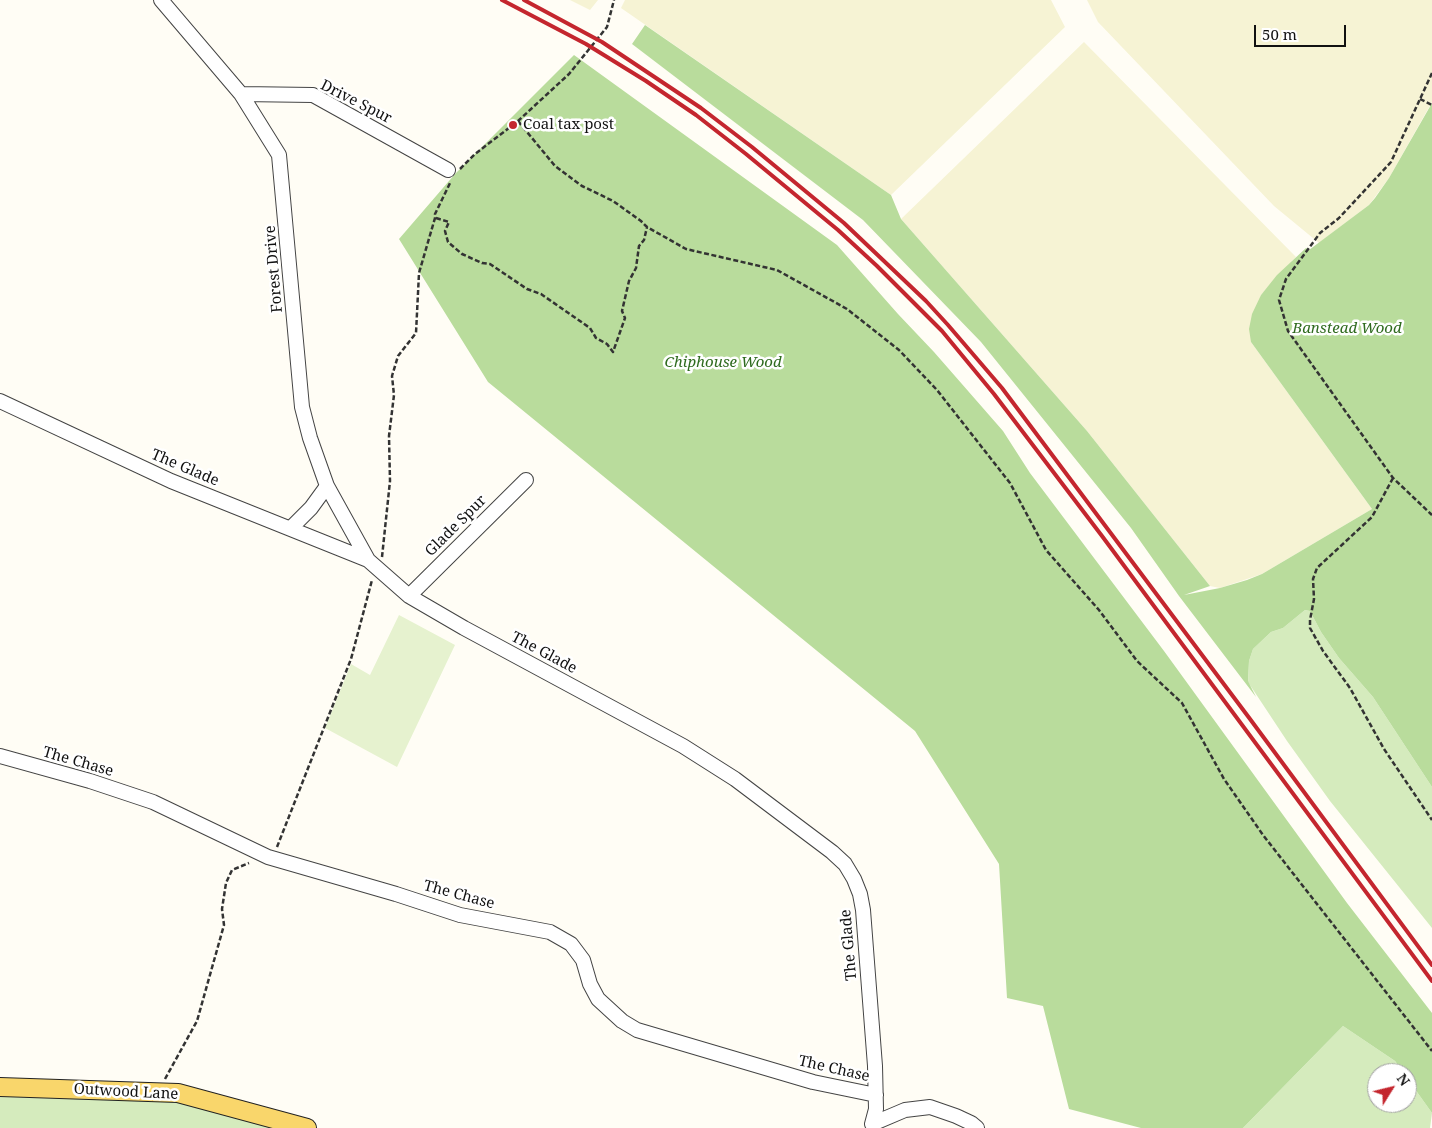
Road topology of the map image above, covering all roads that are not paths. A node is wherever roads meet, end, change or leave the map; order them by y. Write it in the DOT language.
graph roads {
  1 [pos="161,0"];
  2 [pos="241,94"];
  3 [pos="452,175"];
  4 [pos="0,401"];
  5 [pos="526,480"];
  6 [pos="327,486"];
  7 [pos="291,528"];
  8 [pos="372,564"];
  9 [pos="409,596"];
  10 [pos="0,756"];
  11 [pos="0,1087"];
  12 [pos="876,1095"];
  13 [pos="868,1126"];
  14 [pos="307,1128"];
  15 [pos="977,1128"];
  1 -- 2 [label="street, Forest Drive"];
  2 -- 3 [label="street, Drive Spur"];
  2 -- 6 [label="street, Forest Drive"];
  4 -- 7 [label="street, The Glade"];
  5 -- 9 [label="street, Glade Spur"];
  6 -- 7 [label="street"];
  6 -- 8 [label="street, Forest Drive"];
  7 -- 8 [label="street, The Glade"];
  8 -- 9 [label="street, The Glade"];
  9 -- 12 [label="street, The Glade"];
  10 -- 12 [label="street, The Chase"];
  11 -- 14 [label="main road, Outwood Lane"];
  12 -- 13 [label="street, The Glade"];
  13 -- 15 [label="street"];
}
